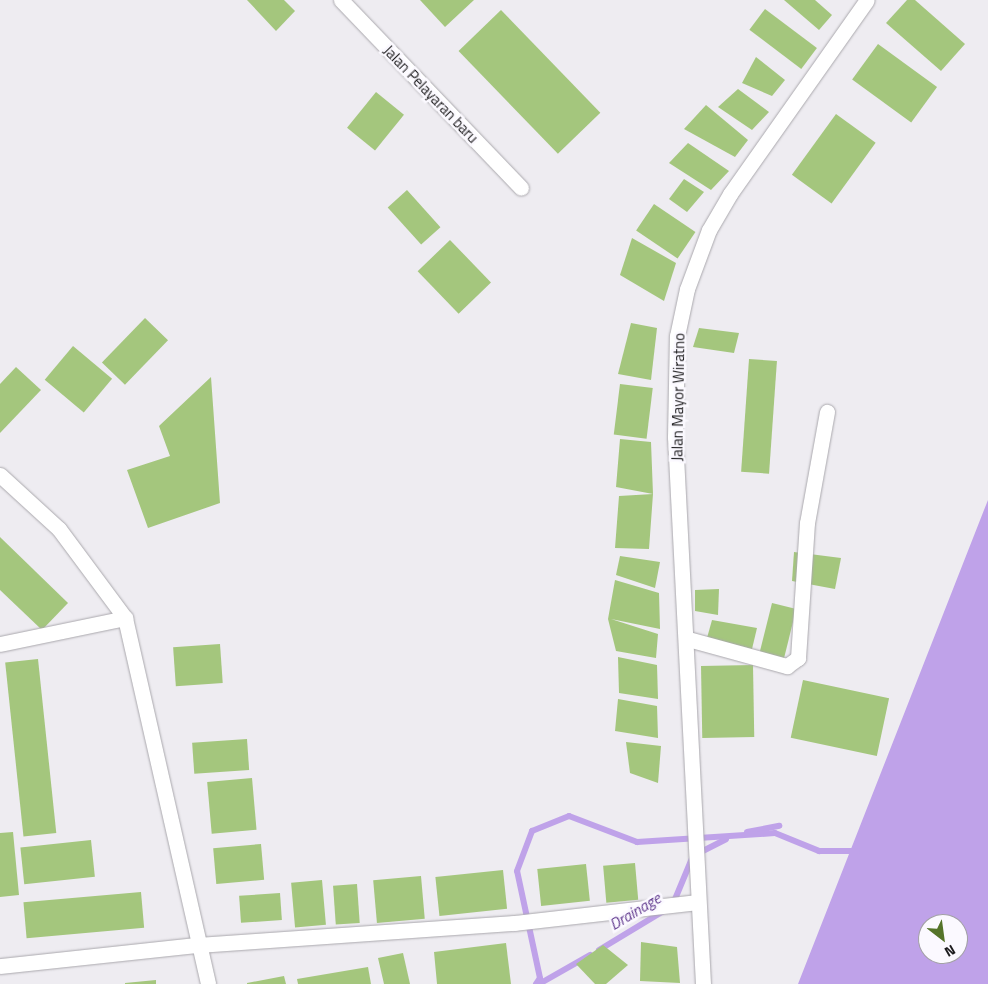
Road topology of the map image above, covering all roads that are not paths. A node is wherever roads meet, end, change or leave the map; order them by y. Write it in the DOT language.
graph roads {
  1 [pos="342,0"];
  2 [pos="867,0"];
  3 [pos="521,188"];
  4 [pos="827,412"];
  5 [pos="0,475"];
  6 [pos="126,618"];
  7 [pos="688,639"];
  8 [pos="0,644"];
  9 [pos="697,902"];
  10 [pos="198,945"];
  11 [pos="0,966"];
  12 [pos="208,984"];
  13 [pos="703,984"];
  1 -- 3 [label="street, Jalan Pelayaran baru"];
  2 -- 7 [label="street, Jalan Mayor Wiratno"];
  4 -- 7 [label="street"];
  5 -- 6 [label="street"];
  6 -- 8 [label="street"];
  6 -- 10 [label="street"];
  7 -- 9 [label="street, Jalan Mayor Wiratno"];
  9 -- 10 [label="street"];
  9 -- 13 [label="street, Jalan Mayor Wiratno"];
  10 -- 11 [label="street"];
  10 -- 12 [label="street"];
}
